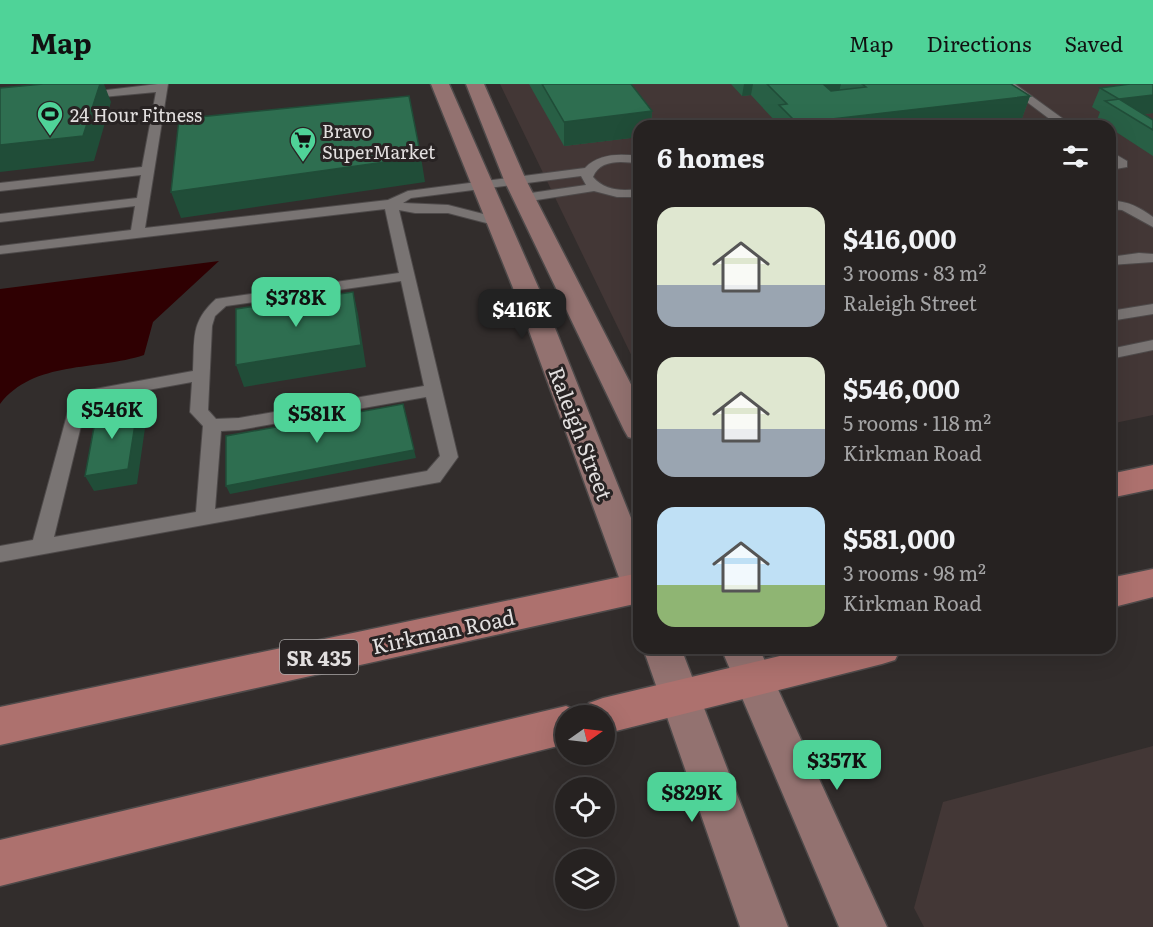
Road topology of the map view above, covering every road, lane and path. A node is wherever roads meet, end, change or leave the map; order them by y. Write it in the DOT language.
graph roads {
  1 [pos="440,84"];
  2 [pos="475,84"];
  3 [pos="1008,84"];
  4 [pos="163,86"];
  5 [pos="69,97"];
  6 [pos="1059,120"];
  7 [pos="1116,159"];
  8 [pos="633,160"];
  9 [pos="1116,165"];
  10 [pos="148,170"];
  11 [pos="588,171"];
  12 [pos="483,185"];
  13 [pos="0,187"];
  14 [pos="596,187"];
  15 [pos="519,189"];
  16 [pos="633,193"];
  17 [pos="143,201"];
  18 [pos="391,204"];
  19 [pos="1116,204"];
  20 [pos="1139,213"];
  21 [pos="1116,216"];
  22 [pos="0,218"];
  23 [pos="498,222"];
  24 [pos="1153,223"];
  25 [pos="137,233"];
  26 [pos="0,250"];
  27 [pos="1153,258"];
  28 [pos="1116,260"];
  29 [pos="407,276"];
  30 [pos="1153,309"];
  31 [pos="1116,315"];
  32 [pos="1153,345"];
  33 [pos="1116,353"];
  34 [pos="201,375"];
  35 [pos="433,390"];
  36 [pos="633,418"];
  37 [pos="212,425"];
  38 [pos="1153,477"];
  39 [pos="1116,485"];
  40 [pos="205,518"];
  41 [pos="42,546"];
  42 [pos="0,554"];
  43 [pos="633,568"];
  44 [pos="1153,583"];
  45 [pos="633,589"];
  46 [pos="1116,592"];
  47 [pos="664,654"];
  48 [pos="831,654"];
  49 [pos="747,664"];
  50 [pos="679,697"];
  51 [pos="615,713"];
  52 [pos="0,726"];
  53 [pos="555,727"];
  54 [pos="0,862"];
  55 [pos="764,927"];
  56 [pos="863,927"];
  1 -- 12 [label="street, Raleigh Street"];
  2 -- 15 [label="street"];
  3 -- 6 [label="lane"];
  4 -- 5 [label="lane"];
  4 -- 10 [label="lane"];
  7 -- 9 [label="lane"];
  8 -- 11 [label="lane"];
  10 -- 13 [label="lane"];
  10 -- 17 [label="lane"];
  11 -- 14 [label="lane"];
  11 -- 15 [label="lane"];
  12 -- 15 [label="lane"];
  12 -- 18 [label="lane"];
  12 -- 23 [label="street, Raleigh Street"];
  14 -- 15 [label="lane"];
  14 -- 16 [label="lane"];
  15 -- 36 [label="street"];
  17 -- 22 [label="lane"];
  17 -- 25 [label="lane"];
  18 -- 23 [label="lane"];
  18 -- 25 [label="lane"];
  18 -- 29 [label="lane"];
  19 -- 20 [label="lane"];
  20 -- 21 [label="lane"];
  20 -- 24 [label="lane"];
  23 -- 43 [label="street, Raleigh Street"];
  25 -- 26 [label="lane"];
  27 -- 28 [label="lane"];
  29 -- 34 [label="lane"];
  29 -- 35 [label="lane"];
  30 -- 31 [label="lane"];
  32 -- 33 [label="lane"];
  34 -- 37 [label="lane"];
  34 -- 41 [label="lane"];
  35 -- 37 [label="lane"];
  35 -- 40 [label="lane"];
  37 -- 40 [label="lane"];
  38 -- 39 [label="main road"];
  40 -- 41 [label="lane"];
  41 -- 42 [label="lane"];
  44 -- 46 [label="main road"];
  45 -- 52 [label="main road, Kirkman Road / SR 435"];
  47 -- 50 [label="street"];
  48 -- 49 [label="main road"];
  49 -- 50 [label="main road"];
  49 -- 56 [label="street"];
  50 -- 51 [label="main road"];
  50 -- 55 [label="street"];
  53 -- 54 [label="main road"];
}
